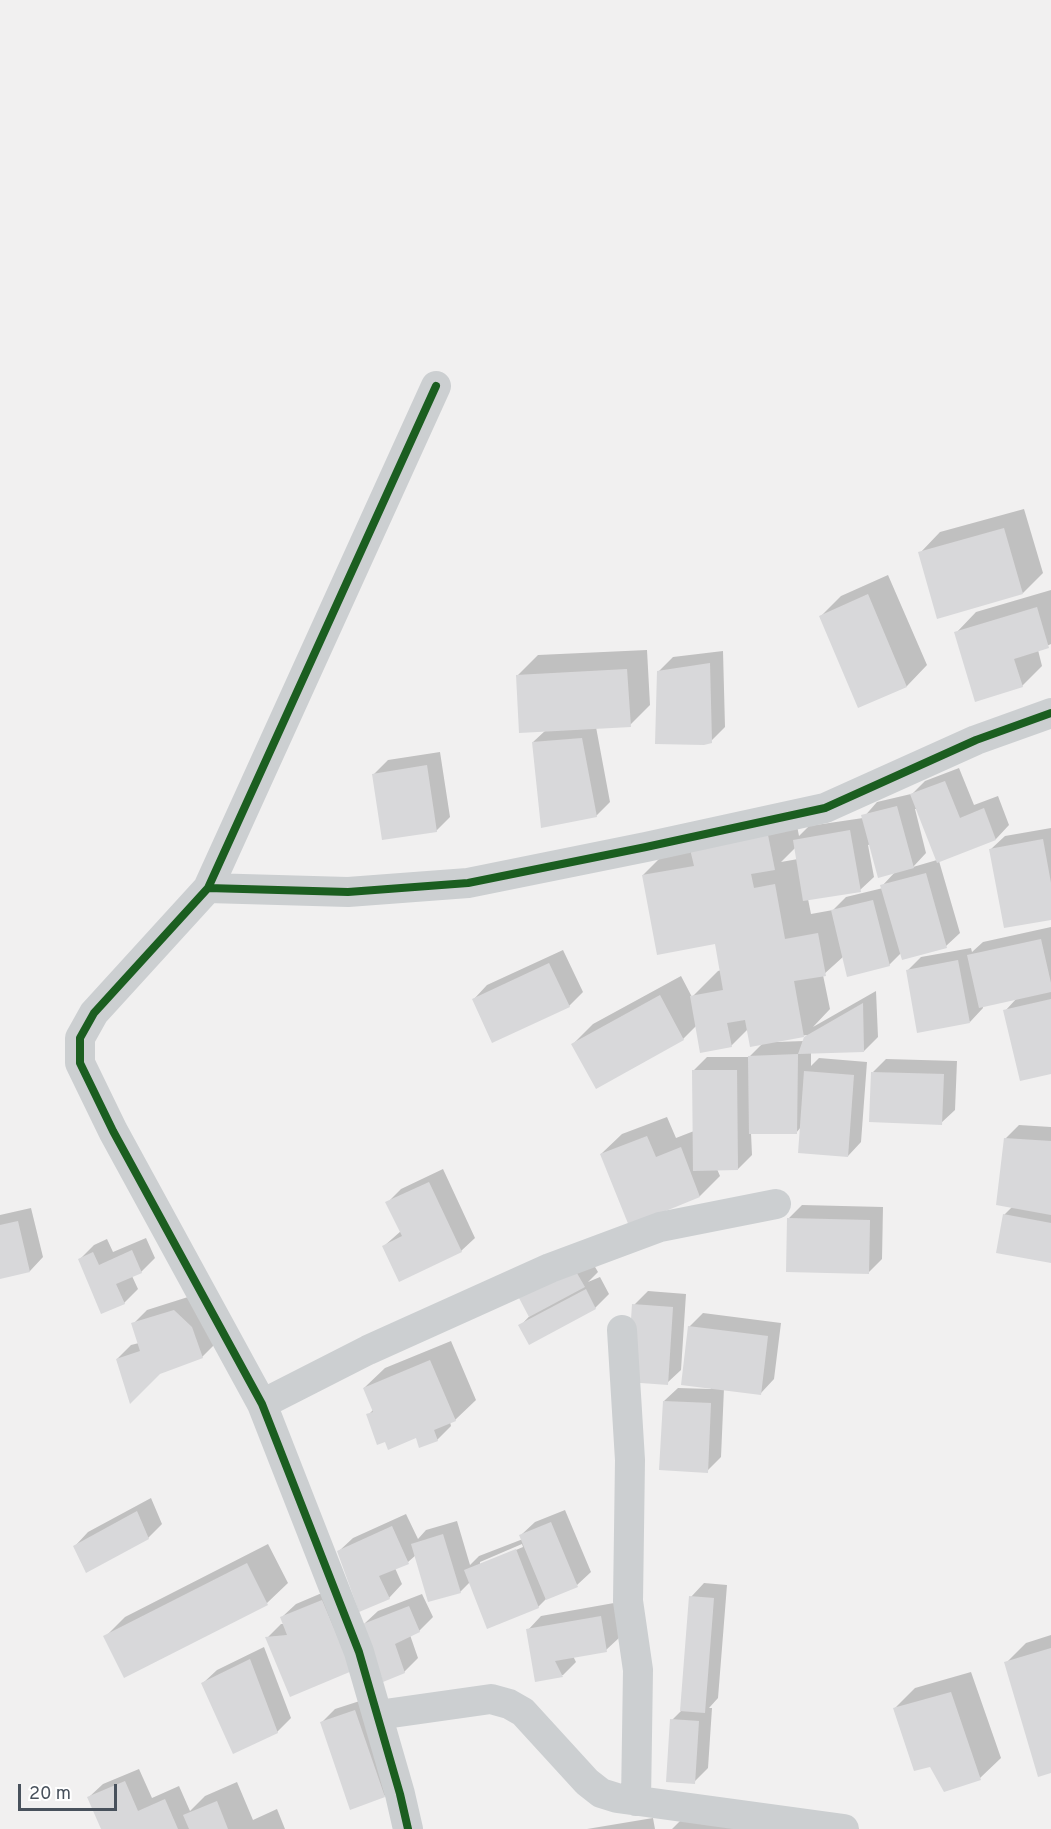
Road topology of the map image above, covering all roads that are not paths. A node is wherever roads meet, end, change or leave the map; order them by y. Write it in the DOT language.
graph roads {
  1 [pos="436,386"];
  2 [pos="1051,713"];
  3 [pos="208,888"];
  4 [pos="776,1204"];
  5 [pos="622,1330"];
  6 [pos="262,1404"];
  7 [pos="378,1715"];
  8 [pos="636,1801"];
  9 [pos="408,1829"];
  10 [pos="844,1829"];
  1 -- 3 [label="street"];
  2 -- 3 [label="street"];
  3 -- 6 [label="street"];
  4 -- 6 [label="street"];
  5 -- 8 [label="street"];
  6 -- 7 [label="street"];
  7 -- 8 [label="street"];
  7 -- 9 [label="street"];
  8 -- 10 [label="street"];
}
